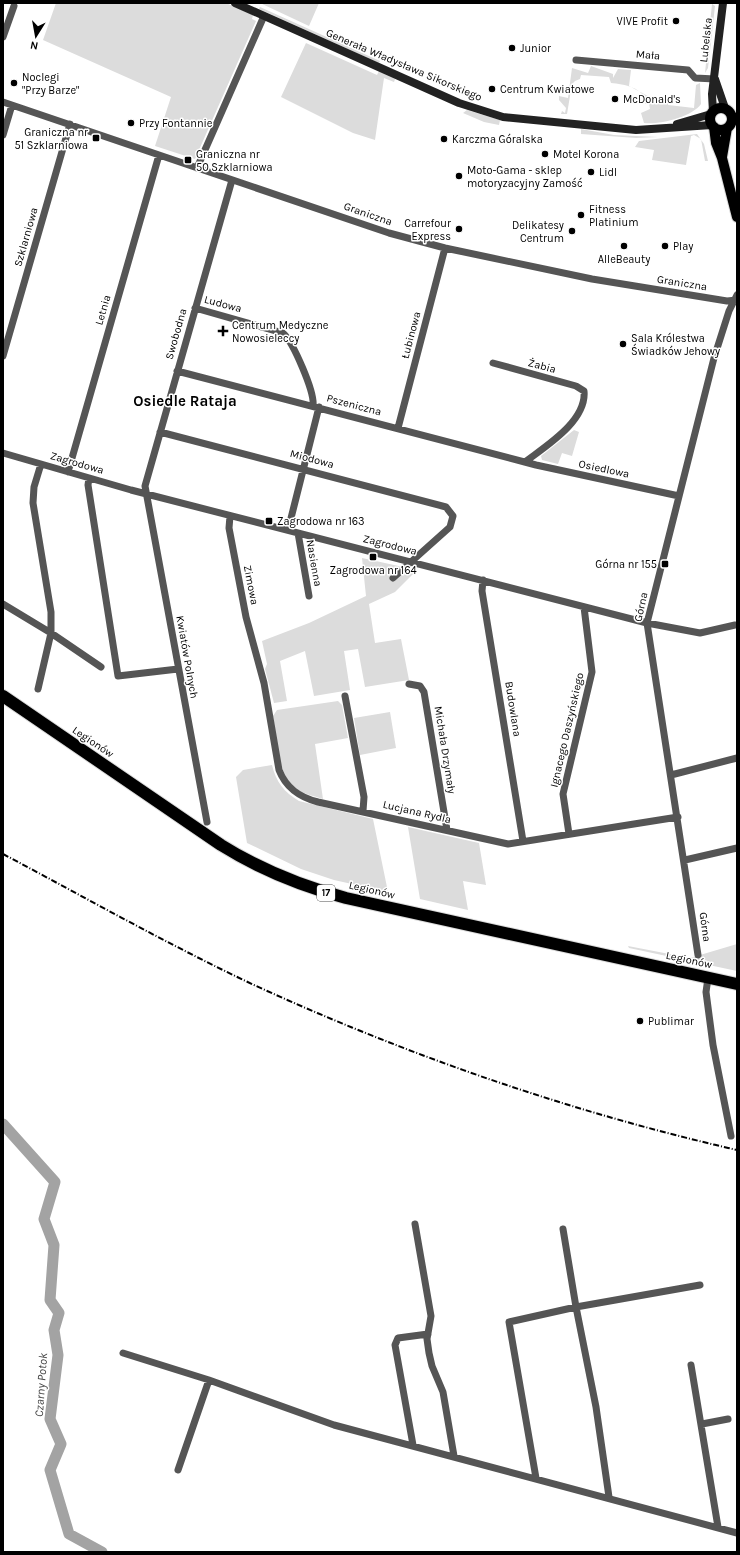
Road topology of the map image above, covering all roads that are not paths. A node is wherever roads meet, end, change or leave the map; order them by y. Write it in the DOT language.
graph roads {
  1 [pos="235,3"];
  2 [pos="722,3"];
  3 [pos="14,6"];
  4 [pos="264,16"];
  5 [pos="3,36"];
  6 [pos="576,60"];
  7 [pos="715,79"];
  8 [pos="3,102"];
  9 [pos="12,105"];
  10 [pos="730,109"];
  11 [pos="712,113"];
  12 [pos="732,123"];
  13 [pos="70,124"];
  14 [pos="713,126"];
  15 [pos="667,128"];
  16 [pos="3,135"];
  17 [pos="159,155"];
  18 [pos="722,158"];
  19 [pos="197,168"];
  20 [pos="232,180"];
  21 [pos="737,217"];
  22 [pos="444,248"];
  23 [pos="736,299"];
  24 [pos="195,308"];
  25 [pos="3,356"];
  26 [pos="493,363"];
  27 [pos="177,371"];
  28 [pos="316,407"];
  29 [pos="398,428"];
  30 [pos="160,432"];
  31 [pos="3,453"];
  32 [pos="525,462"];
  33 [pos="41,464"];
  34 [pos="304,469"];
  35 [pos="68,472"];
  36 [pos="90,478"];
  37 [pos="148,494"];
  38 [pos="679,496"];
  39 [pos="230,516"];
  40 [pos="288,530"];
  41 [pos="298,533"];
  42 [pos="411,562"];
  43 [pos="393,578"];
  44 [pos="483,580"];
  45 [pos="309,596"];
  46 [pos="3,604"];
  47 [pos="584,607"];
  48 [pos="647,623"];
  49 [pos="735,625"];
  50 [pos="51,633"];
  51 [pos="257,657"];
  52 [pos="101,667"];
  53 [pos="178,669"];
  54 [pos="409,684"];
  55 [pos="38,689"];
  56 [pos="3,696"];
  57 [pos="345,696"];
  58 [pos="737,758"];
  59 [pos="671,775"];
  60 [pos="363,811"];
  61 [pos="678,817"];
  62 [pos="207,822"];
  63 [pos="447,830"];
  64 [pos="569,834"];
  65 [pos="523,842"];
  66 [pos="737,848"];
  67 [pos="685,860"];
  68 [pos="698,955"];
  69 [pos="708,978"];
  70 [pos="737,984"];
  71 [pos="731,1136"];
  72 [pos="415,1224"];
  73 [pos="563,1229"];
  74 [pos="700,1285"];
  75 [pos="576,1306"];
  76 [pos="428,1334"];
  77 [pos="123,1353"];
  78 [pos="692,1365"];
  79 [pos="209,1380"];
  80 [pos="728,1420"];
  81 [pos="702,1424"];
  82 [pos="413,1445"];
  83 [pos="454,1456"];
  84 [pos="178,1470"];
  85 [pos="536,1478"];
  86 [pos="609,1497"];
  87 [pos="718,1527"];
  88 [pos="737,1532"];
  1 -- 4 [label="street, Generała Władysława Sikorskiego"];
  2 -- 7 [label="street, Lubelska"];
  3 -- 5 [label="street"];
  4 -- 15 [label="street, Generała Władysława Sikorskiego"];
  4 -- 19 [label="street"];
  6 -- 7 [label="street, Mała"];
  7 -- 10 [label="street, Lubelska"];
  7 -- 11 [label="street, Lubelska"];
  8 -- 9 [label="street, Graniczna"];
  9 -- 13 [label="street, Graniczna"];
  9 -- 16 [label="street"];
  10 -- 11 [label="main road"];
  10 -- 12 [label="main road"];
  11 -- 14 [label="main road"];
  11 -- 15 [label="street"];
  12 -- 14 [label="main road"];
  12 -- 18 [label="main road"];
  13 -- 17 [label="street, Graniczna"];
  13 -- 25 [label="street, Szklarniowa"];
  14 -- 15 [label="street"];
  14 -- 18 [label="main road"];
  17 -- 19 [label="street, Graniczna"];
  17 -- 35 [label="street, Letnia"];
  18 -- 21 [label="main road"];
  19 -- 20 [label="street, Graniczna"];
  20 -- 22 [label="street, Graniczna"];
  20 -- 24 [label="street, Swobodna"];
  22 -- 23 [label="street, Graniczna"];
  22 -- 29 [label="street, Łubinowa"];
  23 -- 38 [label="street, Górna"];
  24 -- 27 [label="street, Swobodna"];
  24 -- 28 [label="street, Ludowa"];
  26 -- 32 [label="street, Żabia"];
  27 -- 28 [label="street, Pszeniczna"];
  27 -- 30 [label="street, Swobodna"];
  28 -- 29 [label="street, Pszeniczna"];
  28 -- 34 [label="street"];
  29 -- 32 [label="street, Pszeniczna"];
  30 -- 34 [label="street, Miodowa"];
  30 -- 37 [label="street, Swobodna"];
  31 -- 33 [label="street, Zagrodowa"];
  32 -- 38 [label="street, Osiedlowa"];
  33 -- 35 [label="street, Zagrodowa"];
  33 -- 50 [label="street, Zagrodowa"];
  34 -- 40 [label="street"];
  34 -- 42 [label="street, Miodowa"];
  35 -- 36 [label="street, Zagrodowa"];
  36 -- 37 [label="street, Zagrodowa"];
  36 -- 53 [label="street"];
  37 -- 39 [label="street, Zagrodowa"];
  37 -- 53 [label="street, Kwiatów Polnych"];
  38 -- 48 [label="street, Górna"];
  39 -- 40 [label="street, Zagrodowa"];
  39 -- 51 [label="street, Zimowa"];
  40 -- 41 [label="street, Zagrodowa"];
  41 -- 42 [label="street, Zagrodowa"];
  41 -- 45 [label="street, Nasienna"];
  42 -- 43 [label="street"];
  42 -- 44 [label="street, Zagrodowa"];
  44 -- 47 [label="street, Zagrodowa"];
  44 -- 65 [label="street, Budowlana"];
  46 -- 50 [label="street"];
  47 -- 48 [label="street, Zagrodowa"];
  47 -- 64 [label="street, Ignacego Daszyńskiego"];
  48 -- 49 [label="street, Zagrodowa"];
  48 -- 59 [label="street, Górna"];
  50 -- 52 [label="street"];
  50 -- 55 [label="street, Zagrodowa"];
  51 -- 60 [label="street, Lucjana Rydla"];
  53 -- 62 [label="street, Kwiatów Polnych"];
  54 -- 63 [label="street, Michała Drzymały"];
  56 -- 69 [label="highway, Legionów / 17"];
  57 -- 60 [label="street"];
  58 -- 59 [label="street"];
  59 -- 61 [label="street, Górna"];
  60 -- 63 [label="street, Lucjana Rydla"];
  61 -- 64 [label="street, Lucjana Rydla"];
  61 -- 67 [label="street, Górna"];
  63 -- 65 [label="street, Lucjana Rydla"];
  64 -- 65 [label="street, Lucjana Rydla"];
  66 -- 67 [label="street"];
  67 -- 68 [label="street, Górna"];
  69 -- 70 [label="highway, Legionów / 17"];
  69 -- 71 [label="street"];
  72 -- 76 [label="street"];
  73 -- 75 [label="street"];
  74 -- 75 [label="street"];
  75 -- 85 [label="street"];
  75 -- 86 [label="street"];
  76 -- 82 [label="street"];
  76 -- 83 [label="street"];
  77 -- 79 [label="street"];
  78 -- 81 [label="street"];
  79 -- 82 [label="street"];
  79 -- 84 [label="street"];
  80 -- 81 [label="street"];
  81 -- 87 [label="street"];
  82 -- 83 [label="street"];
  83 -- 85 [label="street"];
  85 -- 86 [label="street"];
  86 -- 87 [label="street"];
  87 -- 88 [label="street"];
}
